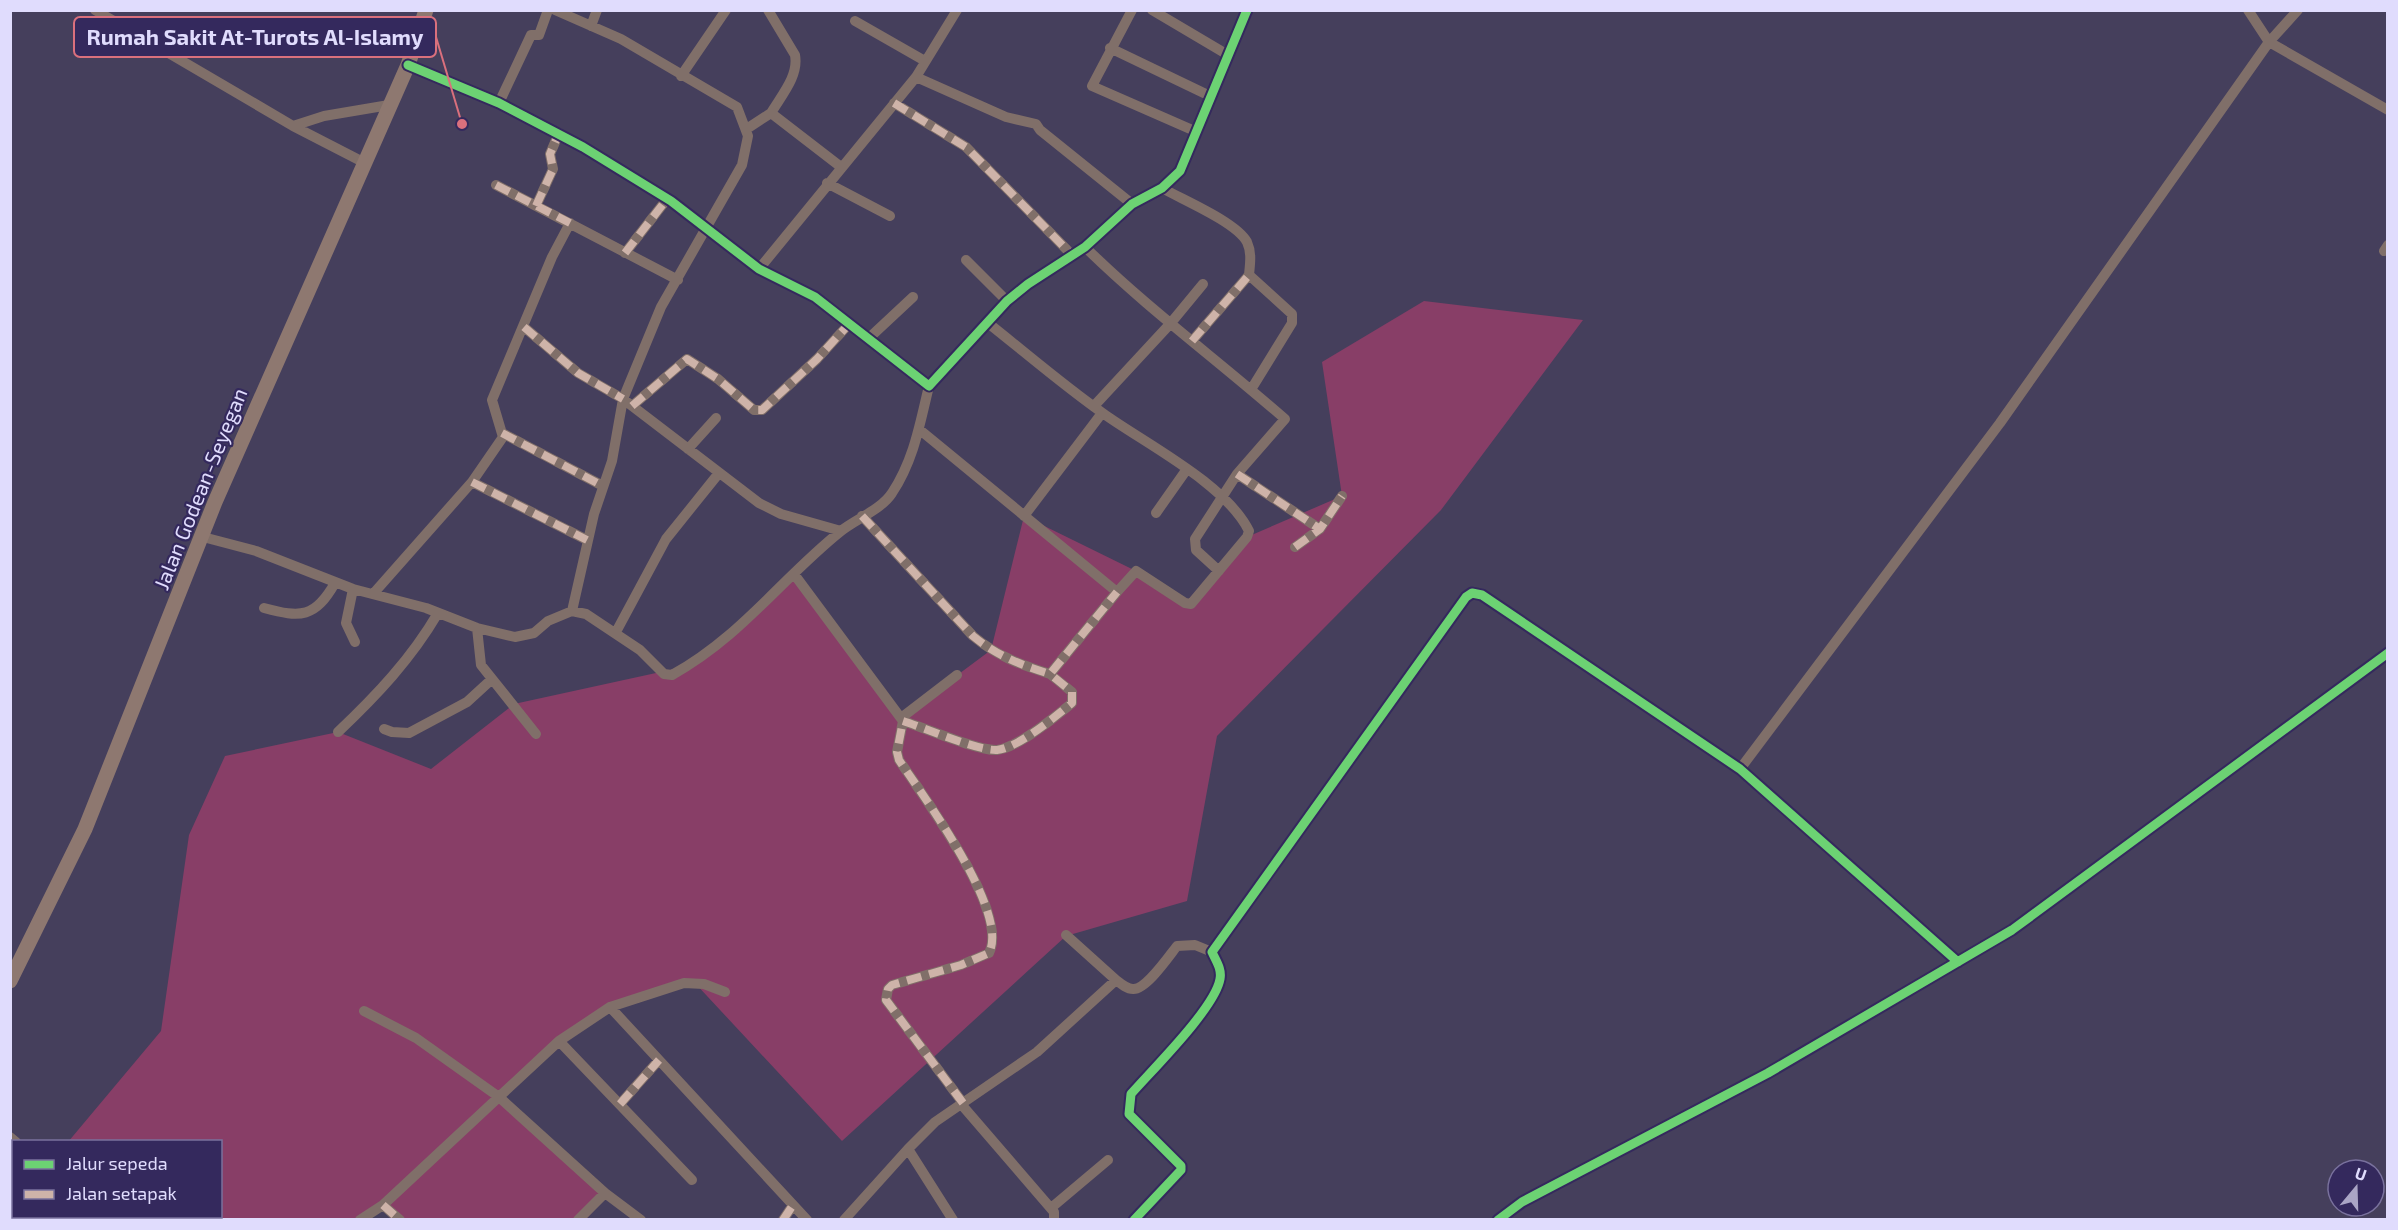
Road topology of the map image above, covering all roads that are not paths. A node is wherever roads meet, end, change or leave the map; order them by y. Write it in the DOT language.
graph roads {
  1 [pos="95,10"];
  2 [pos="426,10"];
  3 [pos="548,10"];
  4 [pos="555,10"];
  5 [pos="597,10"];
  6 [pos="726,10"];
  7 [pos="768,10"];
  8 [pos="957,10"];
  9 [pos="1132,10"];
  10 [pos="1152,10"];
  11 [pos="1247,10"];
  12 [pos="2248,10"];
  13 [pos="2298,10"];
  14 [pos="855,21"];
  15 [pos="591,26"];
  16 [pos="2269,42"];
  17 [pos="1110,48"];
  18 [pos="1228,55"];
  19 [pos="925,61"];
  20 [pos="408,65"];
  21 [pos="681,76"];
  22 [pos="916,77"];
  23 [pos="1210,96"];
  24 [pos="499,103"];
  25 [pos="894,103"];
  26 [pos="388,105"];
  27 [pos="2388,110"];
  28 [pos="771,113"];
  29 [pos="293,126"];
  30 [pos="748,128"];
  31 [pos="1197,132"];
  32 [pos="559,133"];
  33 [pos="363,162"];
  34 [pos="841,167"];
  35 [pos="827,183"];
  36 [pos="496,185"];
  37 [pos="1162,188"];
  38 [pos="667,199"];
  39 [pos="1132,204"];
  40 [pos="537,206"];
  41 [pos="890,216"];
  42 [pos="570,223"];
  43 [pos="705,227"];
  44 [pos="1085,247"];
  45 [pos="625,252"];
  46 [pos="1072,255"];
  47 [pos="966,260"];
  48 [pos="759,269"];
  49 [pos="1249,275"];
  50 [pos="678,280"];
  51 [pos="1203,285"];
  52 [pos="913,297"];
  53 [pos="1007,301"];
  54 [pos="988,322"];
  55 [pos="849,324"];
  56 [pos="1170,324"];
  57 [pos="525,327"];
  58 [pos="868,339"];
  59 [pos="1192,341"];
  60 [pos="929,386"];
  61 [pos="1252,388"];
  62 [pos="623,399"];
  63 [pos="632,406"];
  64 [pos="1098,409"];
  65 [pos="716,418"];
  66 [pos="920,430"];
  67 [pos="502,433"];
  68 [pos="688,449"];
  69 [pos="1187,469"];
  70 [pos="718,472"];
  71 [pos="1237,474"];
  72 [pos="472,482"];
  73 [pos="603,486"];
  74 [pos="1221,496"];
  75 [pos="1342,496"];
  76 [pos="1156,513"];
  77 [pos="862,516"];
  78 [pos="1024,516"];
  79 [pos="1320,529"];
  80 [pos="841,531"];
  81 [pos="203,537"];
  82 [pos="587,540"];
  83 [pos="1294,547"];
  84 [pos="1219,571"];
  85 [pos="794,574"];
  86 [pos="335,583"];
  87 [pos="353,589"];
  88 [pos="1117,592"];
  89 [pos="373,594"];
  90 [pos="264,608"];
  91 [pos="572,610"];
  92 [pos="438,613"];
  93 [pos="477,628"];
  94 [pos="616,632"];
  95 [pos="355,642"];
  96 [pos="2388,653"];
  97 [pos="1050,674"];
  98 [pos="957,675"];
  99 [pos="491,680"];
  100 [pos="902,719"];
  101 [pos="384,729"];
  102 [pos="338,732"];
  103 [pos="536,734"];
  104 [pos="1740,769"];
  105 [pos="1066,936"];
  106 [pos="1212,952"];
  107 [pos="1958,962"];
  108 [pos="1116,980"];
  109 [pos="10,981"];
  110 [pos="725,992"];
  111 [pos="610,1007"];
  112 [pos="364,1011"];
  113 [pos="559,1041"];
  114 [pos="659,1060"];
  115 [pos="499,1097"];
  116 [pos="962,1103"];
  117 [pos="620,1104"];
  118 [pos="908,1149"];
  119 [pos="1108,1160"];
  120 [pos="692,1180"];
  121 [pos="605,1193"];
  122 [pos="793,1204"];
  123 [pos="383,1205"];
  124 [pos="1051,1208"];
  125 [pos="360,1220"];
  126 [pos="400,1220"];
  127 [pos="578,1220"];
  128 [pos="641,1220"];
  129 [pos="783,1220"];
  130 [pos="807,1220"];
  131 [pos="844,1220"];
  132 [pos="953,1220"];
  133 [pos="1054,1220"];
  134 [pos="1134,1220"];
  135 [pos="1498,1220"];
  1 -- 29 [label="street"];
  2 -- 20 [label="main road, Jalan Godean-Seyegan"];
  3 -- 24 [label="street"];
  4 -- 15 [label="street"];
  5 -- 15 [label="street"];
  6 -- 21 [label="street"];
  7 -- 28 [label="street"];
  8 -- 19 [label="street"];
  9 -- 17 [label="street"];
  10 -- 18 [label="street"];
  11 -- 18 [label="street"];
  12 -- 16 [label="street"];
  13 -- 16 [label="street"];
  14 -- 19 [label="street"];
  15 -- 21 [label="street"];
  16 -- 27 [label="street"];
  16 -- 104 [label="street"];
  17 -- 23 [label="street"];
  17 -- 31 [label="street"];
  18 -- 23 [label="street"];
  19 -- 22 [label="street"];
  20 -- 24 [label="street"];
  20 -- 26 [label="main road, Jalan Godean-Seyegan"];
  21 -- 30 [label="street"];
  22 -- 25 [label="street"];
  22 -- 39 [label="street"];
  23 -- 31 [label="street"];
  24 -- 32 [label="street"];
  25 -- 34 [label="street"];
  25 -- 46 [label="street"];
  26 -- 29 [label="street"];
  26 -- 33 [label="main road, Jalan Godean-Seyegan"];
  28 -- 30 [label="street"];
  28 -- 34 [label="street"];
  29 -- 33 [label="street"];
  30 -- 43 [label="street"];
  31 -- 37 [label="street"];
  32 -- 38 [label="street"];
  32 -- 40 [label="street"];
  33 -- 81 [label="main road, Jalan Godean-Seyegan"];
  34 -- 35 [label="street"];
  35 -- 41 [label="street"];
  35 -- 48 [label="street"];
  36 -- 40 [label="street"];
  37 -- 39 [label="street"];
  37 -- 49 [label="street"];
  38 -- 43 [label="street"];
  38 -- 45 [label="street"];
  39 -- 44 [label="street"];
  40 -- 42 [label="street"];
  42 -- 45 [label="street"];
  42 -- 57 [label="street"];
  43 -- 48 [label="street"];
  43 -- 50 [label="street"];
  44 -- 46 [label="street"];
  44 -- 56 [label="street"];
  45 -- 50 [label="street"];
  46 -- 53 [label="street"];
  47 -- 53 [label="street"];
  48 -- 55 [label="street"];
  49 -- 59 [label="street"];
  49 -- 61 [label="street"];
  50 -- 62 [label="street"];
  51 -- 56 [label="street"];
  52 -- 58 [label="street"];
  53 -- 54 [label="street"];
  54 -- 60 [label="street"];
  54 -- 64 [label="street"];
  55 -- 58 [label="street"];
  55 -- 63 [label="street"];
  56 -- 59 [label="street"];
  56 -- 64 [label="street"];
  57 -- 62 [label="street"];
  57 -- 67 [label="street"];
  58 -- 60 [label="street"];
  59 -- 61 [label="street"];
  60 -- 66 [label="street"];
  61 -- 71 [label="street"];
  62 -- 63 [label="street"];
  62 -- 73 [label="street"];
  63 -- 68 [label="street"];
  64 -- 69 [label="street"];
  64 -- 78 [label="street"];
  65 -- 68 [label="street"];
  66 -- 77 [label="street"];
  66 -- 78 [label="street"];
  67 -- 72 [label="street"];
  67 -- 73 [label="street"];
  68 -- 70 [label="street"];
  69 -- 74 [label="street"];
  69 -- 76 [label="street"];
  70 -- 80 [label="street"];
  70 -- 94 [label="street"];
  71 -- 74 [label="street"];
  71 -- 79 [label="street"];
  72 -- 82 [label="street"];
  72 -- 89 [label="street"];
  73 -- 82 [label="street"];
  74 -- 84 [label="street"];
  74 -- 84 [label="street"];
  75 -- 79 [label="street"];
  77 -- 80 [label="street"];
  77 -- 97 [label="street"];
  78 -- 88 [label="street"];
  79 -- 83 [label="street"];
  80 -- 85 [label="street"];
  81 -- 86 [label="street"];
  81 -- 109 [label="main road, Jalan Godean-Seyegan"];
  82 -- 91 [label="street"];
  84 -- 88 [label="street"];
  85 -- 94 [label="street"];
  85 -- 100 [label="street"];
  86 -- 87 [label="street"];
  86 -- 90 [label="street"];
  87 -- 89 [label="street"];
  87 -- 95 [label="street"];
  88 -- 97 [label="street"];
  89 -- 92 [label="street"];
  91 -- 93 [label="street"];
  91 -- 94 [label="street"];
  92 -- 93 [label="street"];
  92 -- 102 [label="street"];
  93 -- 99 [label="street"];
  96 -- 107 [label="street"];
  97 -- 100 [label="street"];
  98 -- 100 [label="street"];
  99 -- 101 [label="street"];
  99 -- 103 [label="street"];
  100 -- 116 [label="street"];
  104 -- 106 [label="street"];
  104 -- 107 [label="street"];
  105 -- 108 [label="street"];
  106 -- 108 [label="street"];
  106 -- 134 [label="street"];
  107 -- 135 [label="street"];
  108 -- 116 [label="street"];
  110 -- 111 [label="street"];
  111 -- 113 [label="street"];
  111 -- 114 [label="street"];
  112 -- 115 [label="street"];
  113 -- 115 [label="street"];
  113 -- 117 [label="street"];
  114 -- 117 [label="street"];
  114 -- 122 [label="street"];
  115 -- 121 [label="street"];
  115 -- 123 [label="street"];
  116 -- 118 [label="street"];
  116 -- 124 [label="street"];
  117 -- 120 [label="street"];
  118 -- 131 [label="street"];
  118 -- 132 [label="street"];
  119 -- 124 [label="street"];
  121 -- 127 [label="street"];
  121 -- 128 [label="street"];
  122 -- 129 [label="street"];
  122 -- 130 [label="street"];
  123 -- 125 [label="street"];
  123 -- 126 [label="street"];
  124 -- 133 [label="street"];
}
